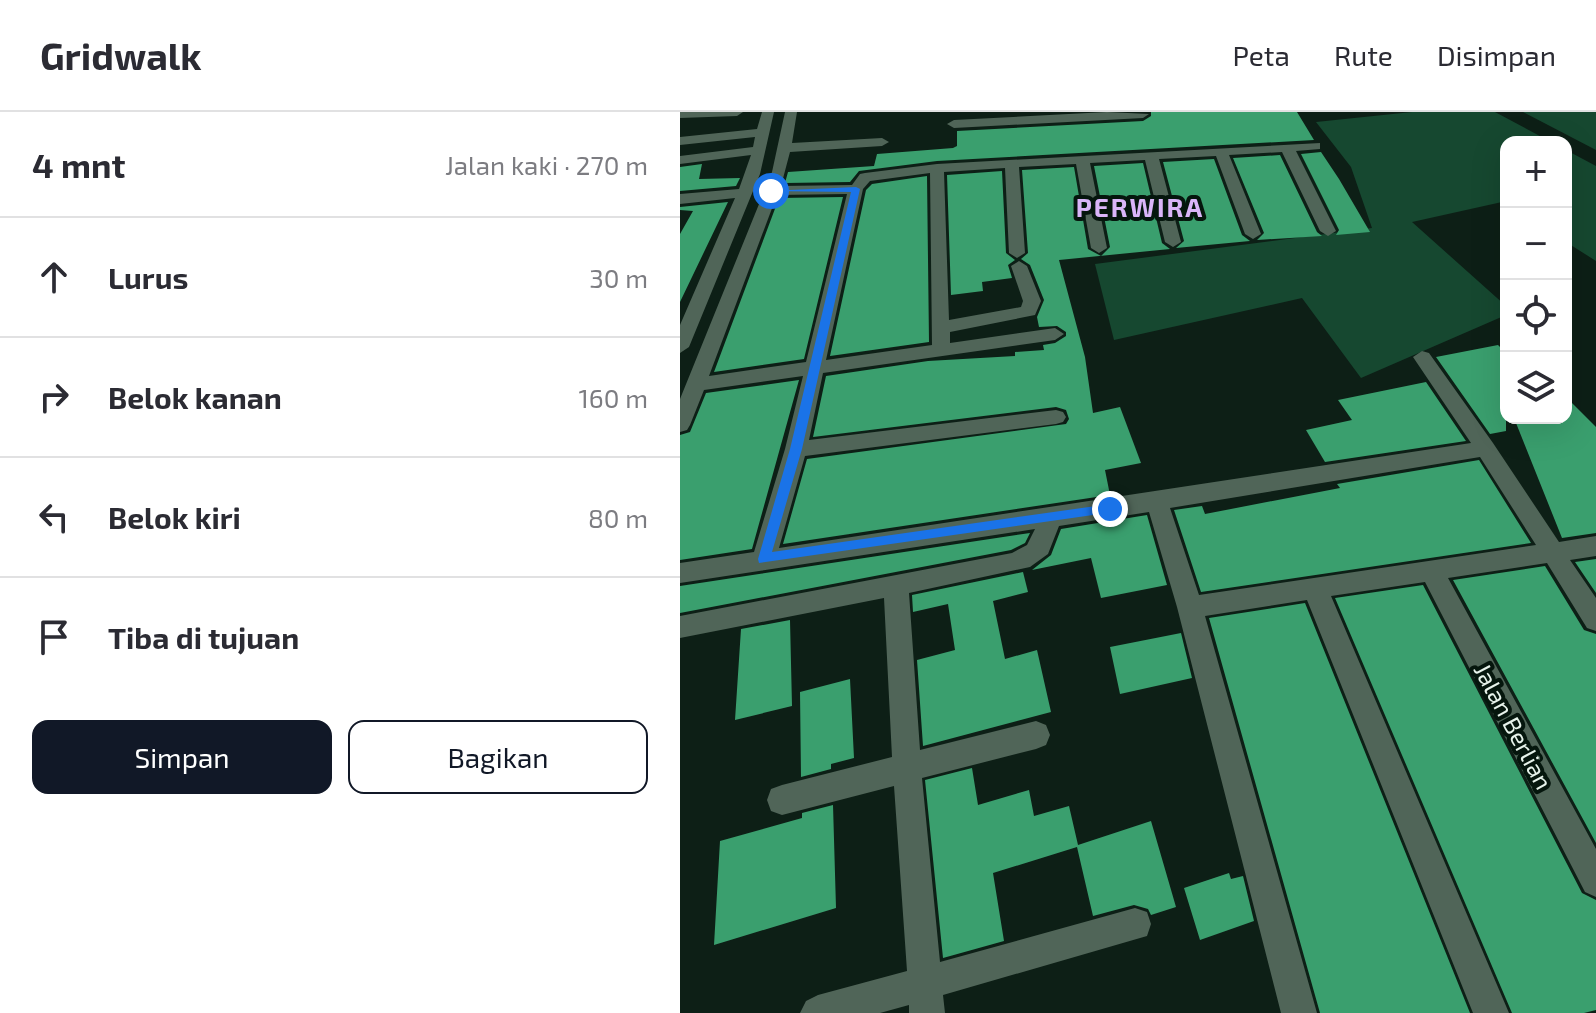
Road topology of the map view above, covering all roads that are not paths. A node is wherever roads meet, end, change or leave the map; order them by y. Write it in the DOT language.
graph roads {
  1 [pos="737,112"];
  2 [pos="768,112"];
  3 [pos="791,112"];
  4 [pos="680,114"];
  5 [pos="1143,117"];
  6 [pos="953,118"];
  7 [pos="764,132"];
  8 [pos="680,141"];
  9 [pos="882,142"];
  10 [pos="953,142"];
  11 [pos="1315,146"];
  12 [pos="784,148"];
  13 [pos="1287,148"];
  14 [pos="759,150"];
  15 [pos="1221,152"];
  16 [pos="1151,156"];
  17 [pos="680,160"];
  18 [pos="1082,160"];
  19 [pos="1012,165"];
  20 [pos="937,168"];
  21 [pos="856,189"];
  22 [pos="771,191"];
  23 [pos="745,193"];
  24 [pos="680,199"];
  25 [pos="1328,231"];
  26 [pos="1253,234"];
  27 [pos="1173,242"];
  28 [pos="1099,248"];
  29 [pos="744,260"];
  30 [pos="715,262"];
  31 [pos="940,328"];
  32 [pos="1055,334"];
  33 [pos="680,347"];
  34 [pos="941,350"];
  35 [pos="1422,357"];
  36 [pos="813,370"];
  37 [pos="698,384"];
  38 [pos="1056,417"];
  39 [pos="680,425"];
  40 [pos="1486,448"];
  41 [pos="796,449"];
  42 [pos="1157,502"];
  43 [pos="1050,518"];
  44 [pos="1596,546"];
  45 [pos="1552,554"];
  46 [pos="764,559"];
  47 [pos="1432,571"];
  48 [pos="680,573"];
  49 [pos="896,585"];
  50 [pos="1314,586"];
  51 [pos="1190,607"];
  52 [pos="1596,620"];
  53 [pos="680,627"];
  54 [pos="1036,735"];
  55 [pos="907,770"];
  56 [pos="782,800"];
  57 [pos="1596,881"];
  58 [pos="1135,924"];
  59 [pos="926,999"];
  60 [pos="818,1013"];
  61 [pos="1299,1013"];
  62 [pos="1491,1013"];
  1 -- 4 [label="street"];
  2 -- 7 [label="street"];
  3 -- 12 [label="street"];
  5 -- 6 [label="street"];
  6 -- 10 [label="street"];
  7 -- 8 [label="street"];
  7 -- 14 [label="street"];
  9 -- 12 [label="street"];
  11 -- 13 [label="street"];
  12 -- 22 [label="street"];
  13 -- 15 [label="street"];
  13 -- 25 [label="street"];
  14 -- 17 [label="street"];
  14 -- 23 [label="street"];
  15 -- 16 [label="street"];
  15 -- 26 [label="street"];
  16 -- 18 [label="street"];
  16 -- 27 [label="street"];
  18 -- 19 [label="street"];
  18 -- 28 [label="street"];
  19 -- 20 [label="street"];
  19 -- 31 [label="street"];
  20 -- 21 [label="street"];
  20 -- 31 [label="street"];
  21 -- 22 [label="street"];
  21 -- 36 [label="street"];
  22 -- 29 [label="street"];
  23 -- 24 [label="street"];
  23 -- 30 [label="street"];
  29 -- 30 [label="street"];
  29 -- 37 [label="street"];
  30 -- 33 [label="street"];
  31 -- 34 [label="street"];
  32 -- 34 [label="street"];
  34 -- 36 [label="street"];
  35 -- 40 [label="street"];
  36 -- 37 [label="street"];
  36 -- 41 [label="street"];
  37 -- 39 [label="street"];
  38 -- 41 [label="street"];
  40 -- 42 [label="street"];
  40 -- 45 [label="street"];
  41 -- 46 [label="street"];
  42 -- 43 [label="street"];
  42 -- 51 [label="street"];
  43 -- 46 [label="street"];
  43 -- 49 [label="street"];
  44 -- 45 [label="street"];
  45 -- 47 [label="street"];
  45 -- 52 [label="street"];
  46 -- 48 [label="street"];
  47 -- 50 [label="street"];
  47 -- 57 [label="street, Jalan Berlian"];
  49 -- 53 [label="street"];
  49 -- 55 [label="street"];
  50 -- 51 [label="street"];
  50 -- 62 [label="street"];
  51 -- 61 [label="street"];
  54 -- 55 [label="street"];
  55 -- 56 [label="street"];
  55 -- 59 [label="street"];
  58 -- 59 [label="street"];
  59 -- 60 [label="street"];
}
